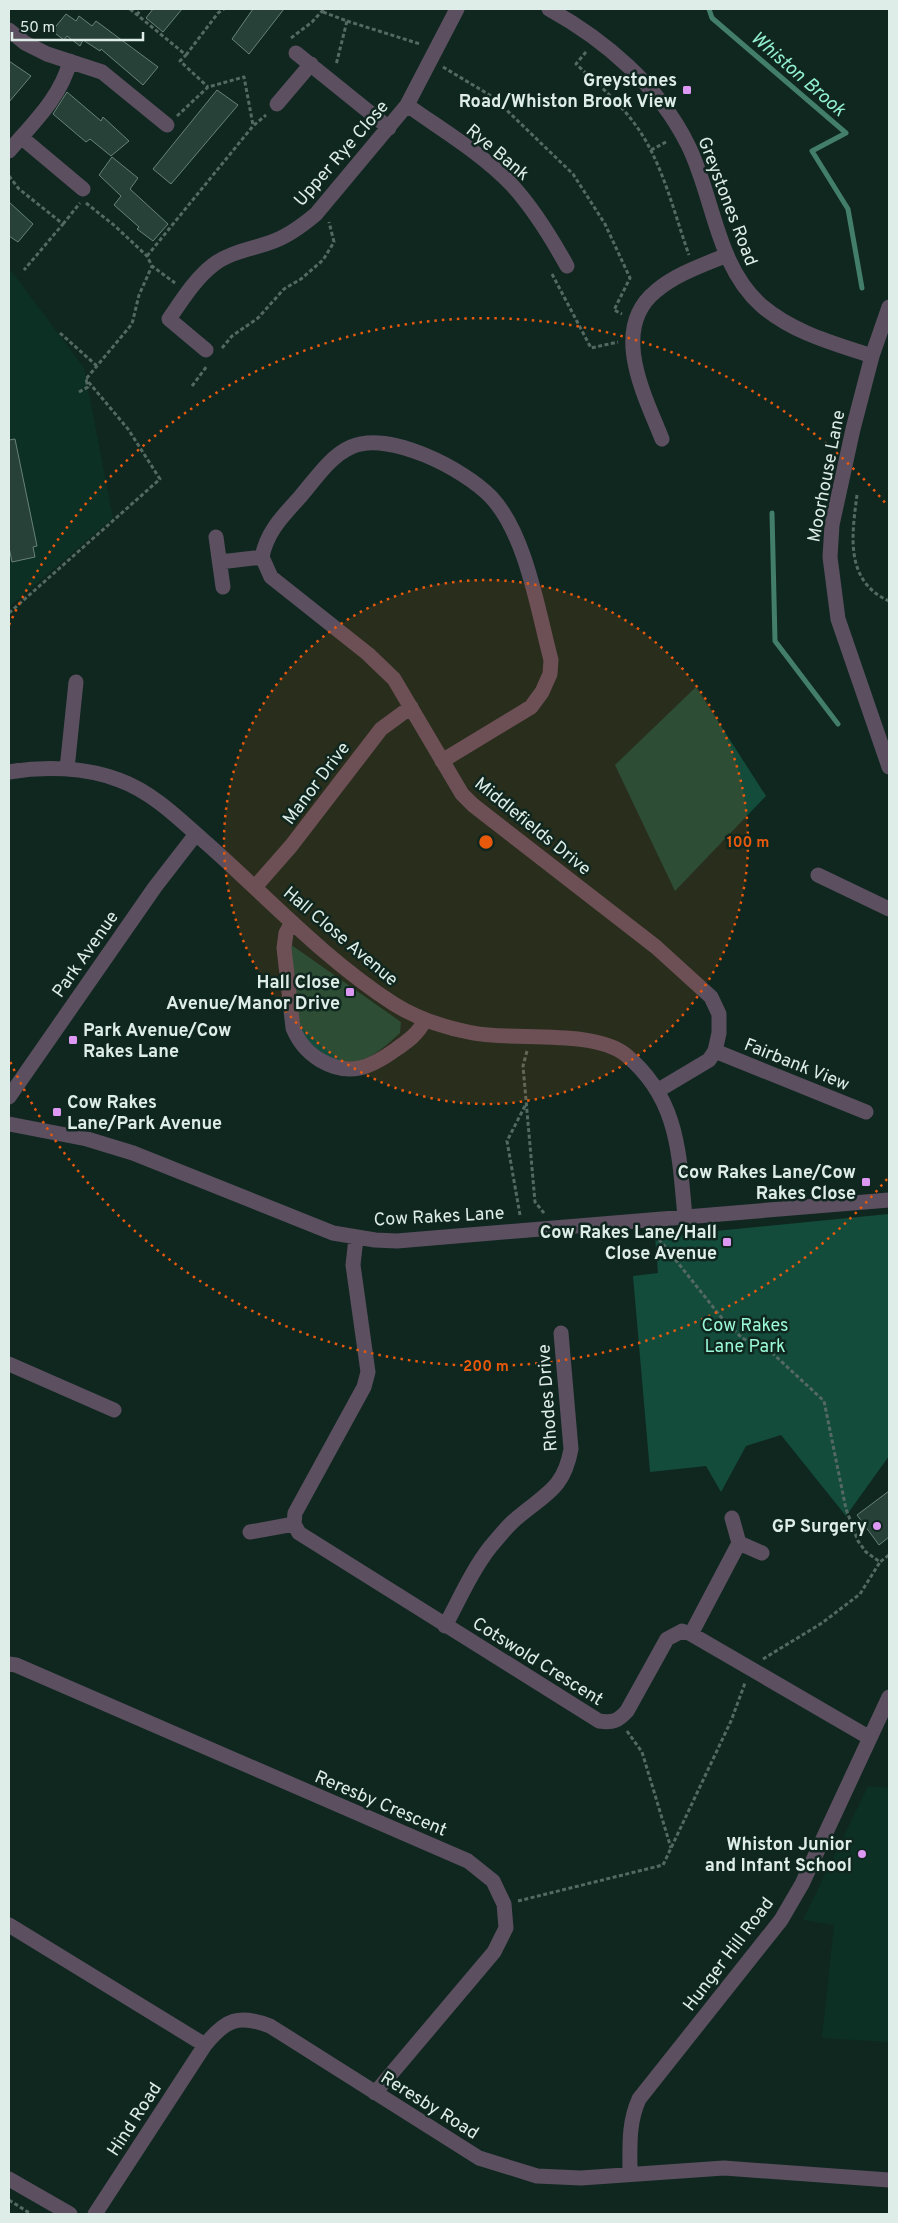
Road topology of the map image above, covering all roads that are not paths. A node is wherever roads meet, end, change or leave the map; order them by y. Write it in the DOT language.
graph roads {
  1 [pos="457,9"];
  2 [pos="549,9"];
  3 [pos="9,30"];
  4 [pos="296,53"];
  5 [pos="70,61"];
  6 [pos="311,64"];
  7 [pos="277,104"];
  8 [pos="407,105"];
  9 [pos="168,126"];
  10 [pos="389,128"];
  11 [pos="21,137"];
  12 [pos="9,150"];
  13 [pos="83,189"];
  14 [pos="727,254"];
  15 [pos="566,264"];
  16 [pos="889,307"];
  17 [pos="213,349"];
  18 [pos="872,356"];
  19 [pos="662,439"];
  20 [pos="216,537"];
  21 [pos="262,557"];
  22 [pos="220,562"];
  23 [pos="223,587"];
  24 [pos="76,682"];
  25 [pos="411,707"];
  26 [pos="442,761"];
  27 [pos="889,767"];
  28 [pos="67,769"];
  29 [pos="9,772"];
  30 [pos="196,834"];
  31 [pos="818,875"];
  32 [pos="255,887"];
  33 [pos="889,909"];
  34 [pos="292,922"];
  35 [pos="425,1020"];
  36 [pos="715,1051"];
  37 [pos="657,1091"];
  38 [pos="9,1097"];
  39 [pos="866,1112"];
  40 [pos="9,1124"];
  41 [pos="889,1200"];
  42 [pos="686,1217"];
  43 [pos="356,1238"];
  44 [pos="561,1333"];
  45 [pos="9,1364"];
  46 [pos="114,1410"];
  47 [pos="732,1518"];
  48 [pos="294,1524"];
  49 [pos="250,1532"];
  50 [pos="739,1543"];
  51 [pos="762,1553"];
  52 [pos="445,1626"];
  53 [pos="691,1634"];
  54 [pos="9,1664"];
  55 [pos="889,1697"];
  56 [pos="870,1738"];
  57 [pos="9,1925"];
  58 [pos="205,2045"];
  59 [pos="375,2093"];
  60 [pos="630,2174"];
  61 [pos="9,2179"];
  62 [pos="889,2180"];
  63 [pos="70,2214"];
  64 [pos="95,2214"];
  1 -- 8 [label="street, Upper Rye Close"];
  2 -- 14 [label="street, Greystones Road"];
  3 -- 5 [label="street"];
  4 -- 6 [label="street"];
  5 -- 9 [label="street"];
  5 -- 11 [label="street"];
  6 -- 7 [label="street"];
  6 -- 10 [label="street"];
  8 -- 10 [label="street, Upper Rye Close"];
  8 -- 15 [label="street, Rye Bank"];
  10 -- 17 [label="street, Upper Rye Close"];
  11 -- 12 [label="street"];
  11 -- 13 [label="street"];
  14 -- 18 [label="street, Greystones Road"];
  14 -- 19 [label="street"];
  16 -- 18 [label="street, Moorhouse Lane"];
  18 -- 27 [label="street, Moorhouse Lane"];
  20 -- 22 [label="street"];
  21 -- 22 [label="street"];
  21 -- 25 [label="street, Middlefields Drive"];
  21 -- 26 [label="street"];
  22 -- 23 [label="street"];
  24 -- 28 [label="street"];
  25 -- 26 [label="street, Middlefields Drive"];
  25 -- 32 [label="street, Manor Drive"];
  26 -- 36 [label="street, Middlefields Drive"];
  28 -- 29 [label="street, Hall Close Avenue"];
  28 -- 30 [label="street, Hall Close Avenue"];
  30 -- 32 [label="street, Hall Close Avenue"];
  30 -- 38 [label="street, Park Avenue"];
  31 -- 33 [label="street"];
  32 -- 34 [label="street, Hall Close Avenue"];
  34 -- 35 [label="street, Hall Close Avenue"];
  34 -- 35 [label="street"];
  35 -- 37 [label="street, Hall Close Avenue"];
  36 -- 37 [label="street"];
  36 -- 39 [label="street, Fairbank View"];
  37 -- 42 [label="street, Hall Close Avenue"];
  40 -- 43 [label="street, Cow Rakes Lane"];
  41 -- 42 [label="street, Cow Rakes Lane"];
  42 -- 43 [label="street, Cow Rakes Lane"];
  43 -- 48 [label="street"];
  44 -- 52 [label="street, Rhodes Drive"];
  45 -- 46 [label="street"];
  47 -- 50 [label="street"];
  48 -- 49 [label="street"];
  48 -- 52 [label="street, Cotswold Crescent"];
  50 -- 51 [label="street"];
  50 -- 53 [label="street"];
  52 -- 53 [label="street, Cotswold Crescent"];
  53 -- 56 [label="street"];
  54 -- 59 [label="street, Reresby Crescent"];
  55 -- 56 [label="street, Hunger Hill Road"];
  56 -- 60 [label="street, Hunger Hill Road"];
  57 -- 58 [label="street"];
  58 -- 59 [label="street, Reresby Road"];
  58 -- 64 [label="street, Hind Road"];
  59 -- 60 [label="street, Reresby Road"];
  60 -- 62 [label="street, Reresby Road"];
  61 -- 63 [label="street"];
}
